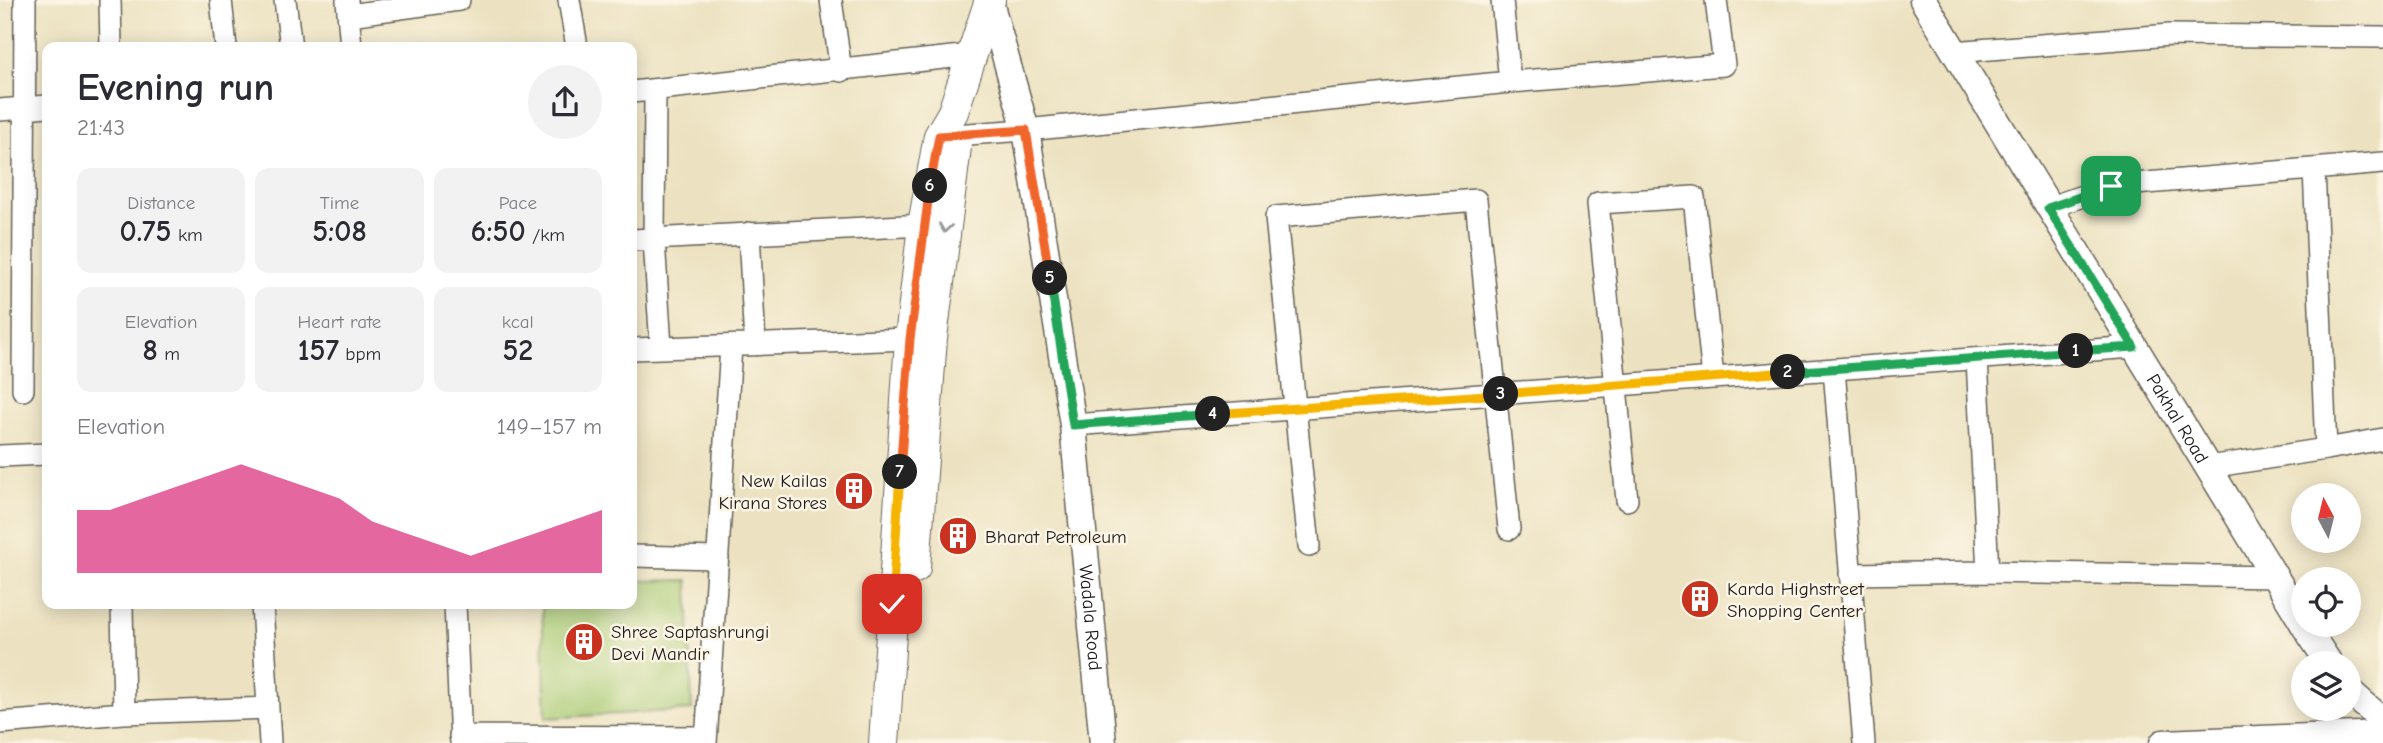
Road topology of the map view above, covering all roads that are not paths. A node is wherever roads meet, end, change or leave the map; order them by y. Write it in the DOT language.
graph roads {
  1 [pos="25,0"];
  2 [pos="110,0"];
  3 [pos="221,0"];
  4 [pos="285,0"];
  5 [pos="459,0"];
  6 [pos="569,0"];
  7 [pos="831,0"];
  8 [pos="1502,0"];
  9 [pos="1716,0"];
  10 [pos="1923,0"];
  11 [pos="990,1"];
  12 [pos="348,7"];
  13 [pos="2383,37"];
  14 [pos="111,42"];
  15 [pos="225,42"];
  16 [pos="289,42"];
  17 [pos="351,42"];
  18 [pos="576,42"];
  19 [pos="1952,52"];
  20 [pos="971,54"];
  21 [pos="841,71"];
  22 [pos="1510,82"];
  23 [pos="655,90"];
  24 [pos="637,92"];
  25 [pos="42,107"];
  26 [pos="25,109"];
  27 [pos="0,110"];
  28 [pos="950,128"];
  29 [pos="1026,130"];
  30 [pos="2383,163"];
  31 [pos="2314,169"];
  32 [pos="2048,208"];
  33 [pos="923,225"];
  34 [pos="749,233"];
  35 [pos="637,240"];
  36 [pos="654,240"];
  37 [pos="910,339"];
  38 [pos="755,345"];
  39 [pos="731,346"];
  40 [pos="661,347"];
  41 [pos="2134,347"];
  42 [pos="637,349"];
  43 [pos="1977,359"];
  44 [pos="1835,369"];
  45 [pos="1713,378"];
  46 [pos="1614,385"];
  47 [pos="23,390"];
  48 [pos="1496,394"];
  49 [pos="1295,408"];
  50 [pos="1073,425"];
  51 [pos="2383,439"];
  52 [pos="2326,449"];
  53 [pos="42,454"];
  54 [pos="0,456"];
  55 [pos="2209,467"];
  56 [pos="1627,500"];
  57 [pos="908,520"];
  58 [pos="1509,529"];
  59 [pos="1309,547"];
  60 [pos="637,556"];
  61 [pos="718,558"];
  62 [pos="1988,572"];
  63 [pos="1850,574"];
  64 [pos="2275,577"];
  65 [pos="2291,603"];
  66 [pos="122,609"];
  67 [pos="262,609"];
  68 [pos="455,609"];
  69 [pos="2361,702"];
  70 [pos="268,708"];
  71 [pos="124,713"];
  72 [pos="2383,721"];
  73 [pos="0,723"];
  74 [pos="2383,734"];
  75 [pos="461,739"];
  76 [pos="706,740"];
  77 [pos="1104,741"];
  78 [pos="270,743"];
  79 [pos="884,743"];
  80 [pos="901,743"];
  81 [pos="1864,743"];
  82 [pos="2163,743"];
  1 -- 26 [label="street"];
  2 -- 14 [label="street"];
  3 -- 15 [label="street"];
  4 -- 16 [label="street"];
  5 -- 12 [label="street"];
  6 -- 18 [label="street"];
  7 -- 21 [label="street"];
  8 -- 22 [label="street"];
  9 -- 22 [label="street"];
  10 -- 19 [label="street, Pakhal Road"];
  11 -- 20 [label="main road"];
  11 -- 29 [label="street, Wadala Road"];
  12 -- 17 [label="street"];
  13 -- 19 [label="street"];
  19 -- 32 [label="street, Pakhal Road"];
  20 -- 21 [label="street"];
  20 -- 28 [label="main road"];
  21 -- 23 [label="street"];
  22 -- 29 [label="street"];
  23 -- 24 [label="street"];
  23 -- 36 [label="street"];
  25 -- 26 [label="street"];
  26 -- 27 [label="street"];
  26 -- 47 [label="street"];
  28 -- 29 [label="street"];
  28 -- 33 [label="main road"];
  28 -- 57 [label="main road, one-way"];
  29 -- 50 [label="street, Wadala Road"];
  30 -- 31 [label="street"];
  31 -- 32 [label="street"];
  31 -- 52 [label="street"];
  32 -- 41 [label="street, Pakhal Road"];
  33 -- 34 [label="street"];
  33 -- 37 [label="main road"];
  34 -- 36 [label="street"];
  34 -- 38 [label="street"];
  35 -- 36 [label="street"];
  36 -- 40 [label="street"];
  37 -- 38 [label="street"];
  37 -- 57 [label="main road"];
  38 -- 39 [label="street"];
  39 -- 40 [label="street"];
  39 -- 61 [label="street"];
  40 -- 42 [label="street"];
  41 -- 43 [label="street"];
  41 -- 55 [label="street, Pakhal Road"];
  43 -- 44 [label="street"];
  43 -- 62 [label="street"];
  44 -- 45 [label="street"];
  44 -- 63 [label="street"];
  45 -- 46 [label="street"];
  45 -- 46 [label="street"];
  46 -- 48 [label="street"];
  46 -- 56 [label="street"];
  48 -- 49 [label="street"];
  48 -- 49 [label="street"];
  48 -- 58 [label="street"];
  49 -- 50 [label="street"];
  49 -- 59 [label="street"];
  50 -- 77 [label="street, Wadala Road"];
  51 -- 52 [label="street"];
  52 -- 55 [label="street"];
  53 -- 54 [label="street"];
  55 -- 64 [label="street, Pakhal Road"];
  57 -- 79 [label="main road"];
  57 -- 80 [label="main road"];
  60 -- 61 [label="street"];
  61 -- 76 [label="street"];
  62 -- 63 [label="street"];
  62 -- 64 [label="street"];
  63 -- 81 [label="street"];
  64 -- 65 [label="street, Pakhal Road"];
  66 -- 71 [label="street"];
  67 -- 70 [label="street"];
  68 -- 75 [label="street"];
  69 -- 72 [label="street"];
  70 -- 71 [label="street"];
  70 -- 78 [label="street"];
  71 -- 73 [label="street"];
  74 -- 82 [label="street"];
  75 -- 76 [label="street"];
}
